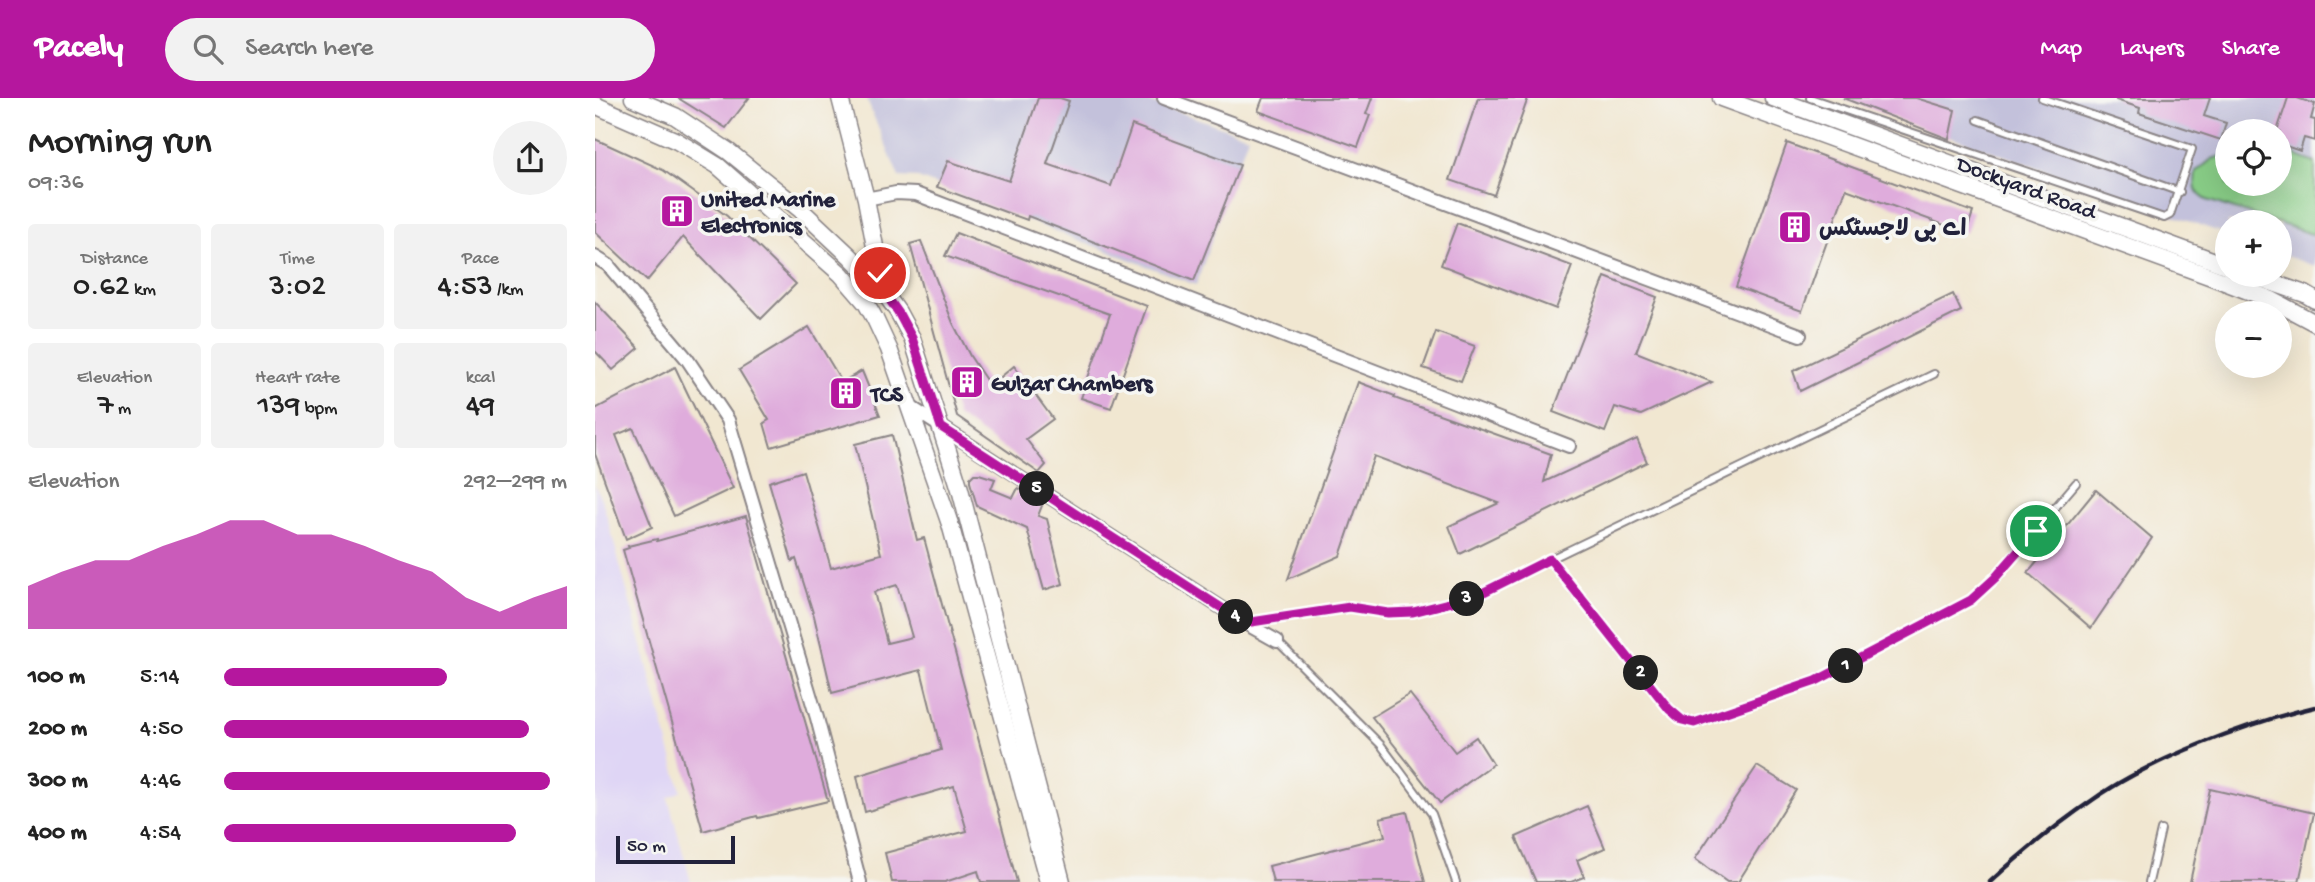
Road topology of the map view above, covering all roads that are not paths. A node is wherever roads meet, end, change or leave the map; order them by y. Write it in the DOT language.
graph roads {
  1 [pos="633,98"];
  2 [pos="839,98"];
  3 [pos="1164,98"];
  4 [pos="1721,98"];
  5 [pos="1773,98"];
  6 [pos="1810,98"];
  7 [pos="2042,98"];
  8 [pos="595,105"];
  9 [pos="1978,120"];
  10 [pos="2179,192"];
  11 [pos="866,198"];
  12 [pos="595,257"];
  13 [pos="2215,261"];
  14 [pos="2285,287"];
  15 [pos="881,288"];
  16 [pos="2315,300"];
  17 [pos="866,303"];
  18 [pos="2315,323"];
  19 [pos="1800,335"];
  20 [pos="912,338"];
  21 [pos="889,349"];
  22 [pos="1934,374"];
  23 [pos="909,406"];
  24 [pos="941,427"];
  25 [pos="1569,446"];
  26 [pos="2076,483"];
  27 [pos="1550,559"];
  28 [pos="1245,623"];
  29 [pos="1277,641"];
  30 [pos="2161,830"];
  31 [pos="860,882"];
  32 [pos="1048,882"];
  33 [pos="1062,882"];
  34 [pos="1456,882"];
  35 [pos="2150,882"];
  1 -- 15 [label="street"];
  2 -- 11 [label="street"];
  3 -- 19 [label="street"];
  4 -- 18 [label="street, Dockyard Road"];
  5 -- 13 [label="street, Dockyard Road"];
  6 -- 10 [label="lane"];
  7 -- 10 [label="lane"];
  8 -- 17 [label="street"];
  9 -- 10 [label="lane"];
  11 -- 15 [label="street"];
  11 -- 25 [label="street"];
  12 -- 31 [label="street"];
  14 -- 16 [label="street"];
  15 -- 17 [label="street"];
  15 -- 20 [label="street"];
  17 -- 21 [label="street"];
  20 -- 21 [label="street"];
  20 -- 24 [label="street"];
  21 -- 23 [label="street"];
  22 -- 27 [label="lane"];
  23 -- 24 [label="street"];
  23 -- 32 [label="street"];
  24 -- 28 [label="street"];
  24 -- 33 [label="street"];
  26 -- 27 [label="lane"];
  27 -- 28 [label="lane"];
  28 -- 29 [label="street"];
  29 -- 34 [label="lane"];
  30 -- 35 [label="lane"];
}
